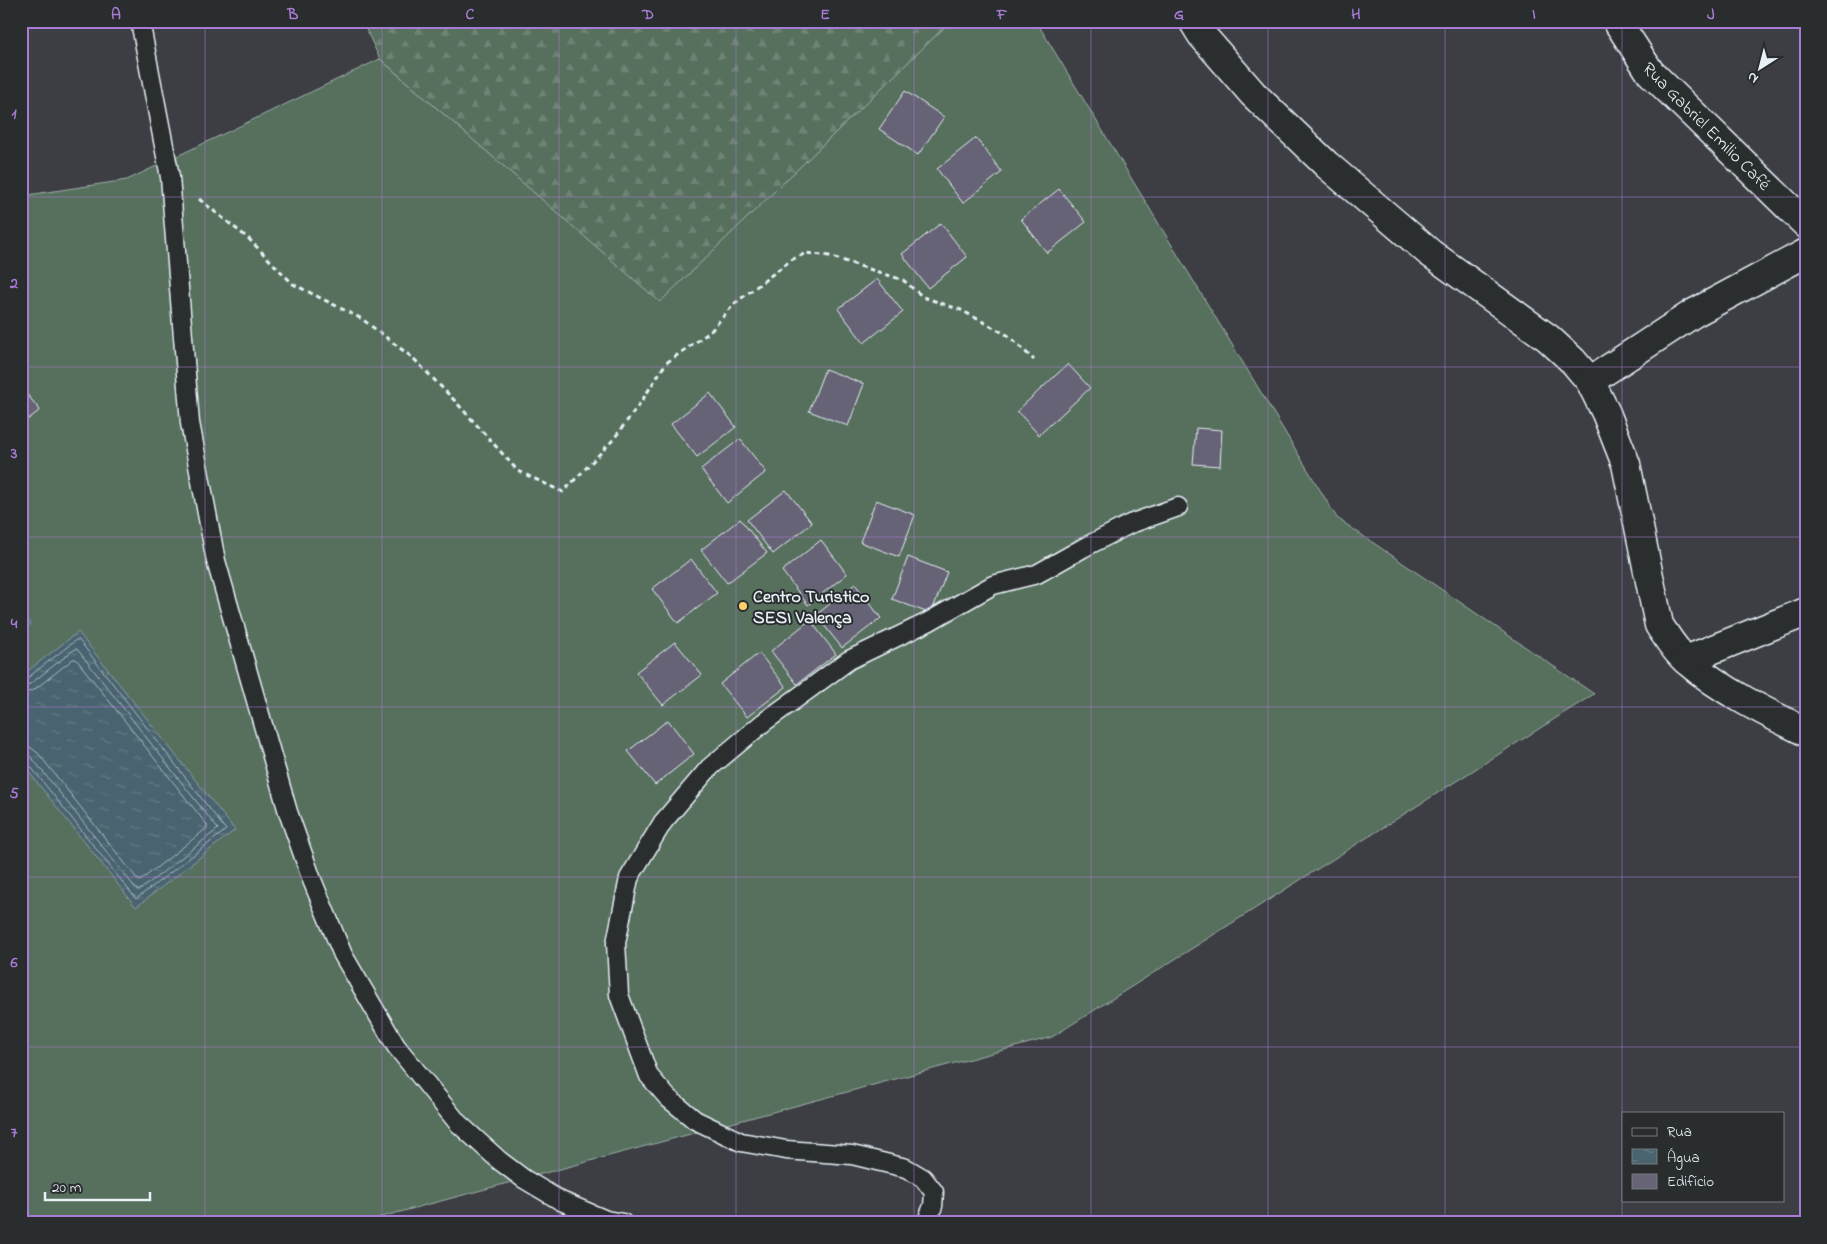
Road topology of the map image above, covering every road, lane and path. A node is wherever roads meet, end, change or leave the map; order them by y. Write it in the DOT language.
graph roads {
  1 [pos="140,21"];
  2 [pos="1193,21"];
  3 [pos="1617,21"];
  4 [pos="196,197"];
  5 [pos="1806,224"];
  6 [pos="1806,253"];
  7 [pos="1034,360"];
  8 [pos="1590,381"];
  9 [pos="1178,507"];
  10 [pos="1806,612"];
  11 [pos="1686,660"];
  12 [pos="1806,732"];
  13 [pos="623,1223"];
  14 [pos="926,1223"];
  1 -- 13 [label="lane"];
  2 -- 8 [label="street"];
  3 -- 5 [label="street, Rua Gabriel Emilio Café"];
  4 -- 7 [label="path"];
  6 -- 8 [label="street"];
  8 -- 11 [label="street"];
  9 -- 14 [label="lane"];
  10 -- 11 [label="street"];
  11 -- 12 [label="street"];
}
